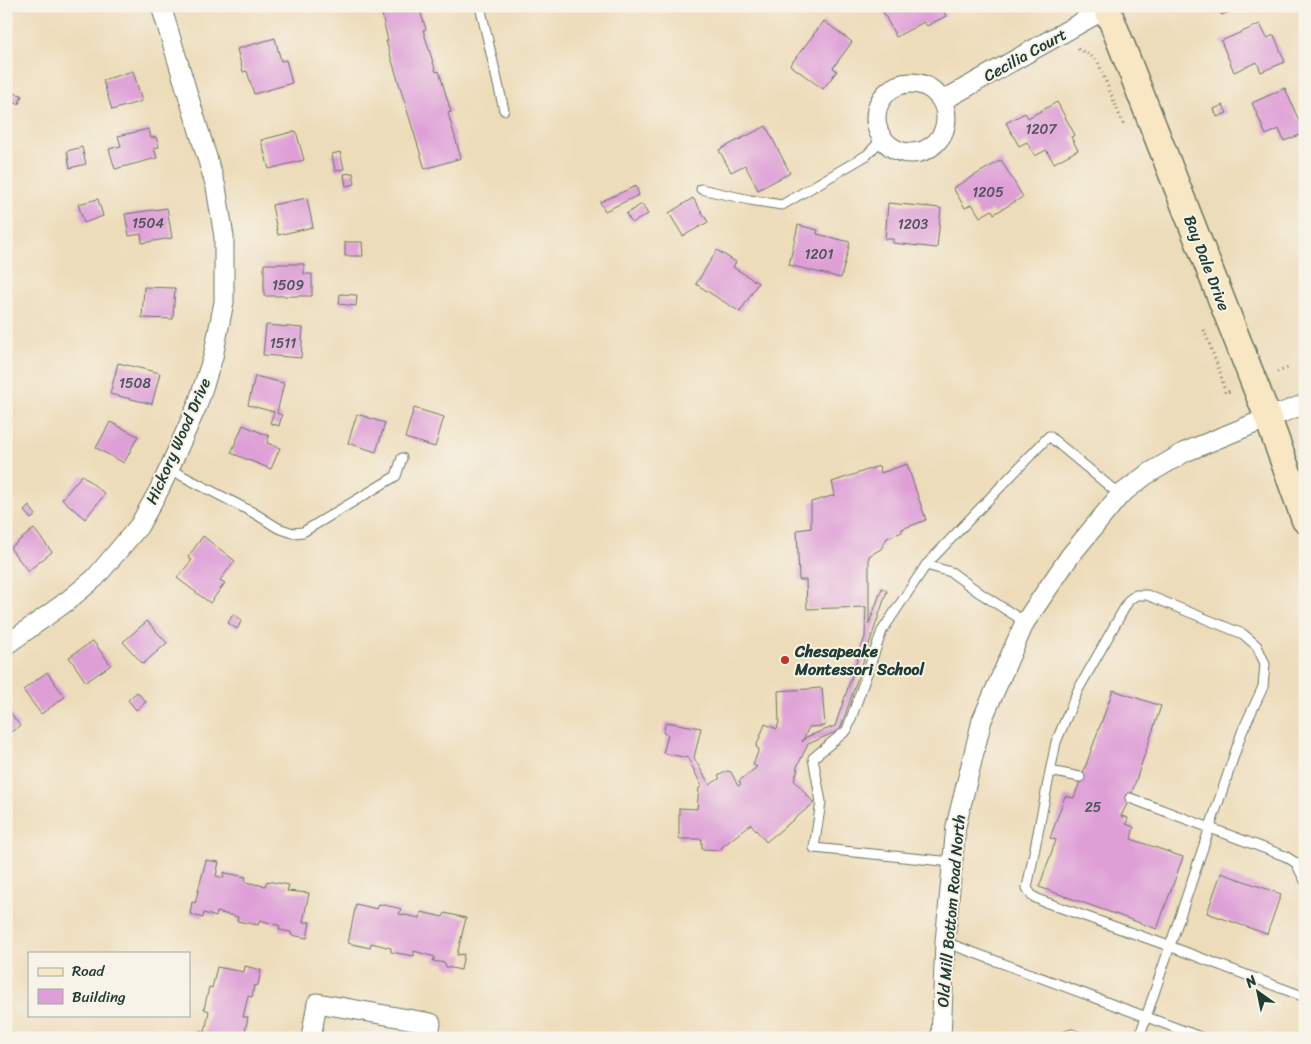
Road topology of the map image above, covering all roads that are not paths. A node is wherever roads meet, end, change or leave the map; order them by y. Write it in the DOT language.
graph roads {
  1 [pos="161,6"];
  2 [pos="480,6"];
  3 [pos="1107,7"];
  4 [pos="942,101"];
  5 [pos="504,110"];
  6 [pos="882,139"];
  7 [pos="701,189"];
  8 [pos="1305,404"];
  9 [pos="1268,418"];
  10 [pos="402,458"];
  11 [pos="169,469"];
  12 [pos="1120,495"];
  13 [pos="1305,520"];
  14 [pos="926,565"];
  15 [pos="1024,622"];
  16 [pos="6,645"];
  17 [pos="1050,771"];
  18 [pos="1080,777"];
  19 [pos="1130,798"];
  20 [pos="1210,828"];
  21 [pos="952,862"];
  22 [pos="1305,881"];
  23 [pos="946,942"];
  24 [pos="1169,946"];
  25 [pos="1305,997"];
  26 [pos="1147,1017"];
  27 [pos="311,1038"];
  28 [pos="428,1038"];
  29 [pos="941,1038"];
  30 [pos="1060,1038"];
  31 [pos="1082,1038"];
  32 [pos="1139,1038"];
  33 [pos="1203,1038"];
  1 -- 11 [label="street, Hickory Wood Drive"];
  2 -- 5 [label="lane"];
  3 -- 4 [label="street, Cecilia Court"];
  3 -- 9 [label="street, Bay Dale Drive"];
  4 -- 6 [label="street"];
  4 -- 6 [label="street"];
  6 -- 7 [label="lane"];
  8 -- 9 [label="street, Old Mill Bottom Road North"];
  9 -- 12 [label="street, Old Mill Bottom Road North"];
  9 -- 13 [label="street, Bay Dale Drive"];
  10 -- 11 [label="lane"];
  11 -- 16 [label="street, Hickory Wood Drive"];
  12 -- 14 [label="lane"];
  12 -- 15 [label="street, Old Mill Bottom Road North"];
  14 -- 15 [label="lane"];
  14 -- 21 [label="lane"];
  15 -- 21 [label="street, Old Mill Bottom Road North"];
  17 -- 18 [label="lane"];
  17 -- 20 [label="lane"];
  17 -- 24 [label="lane"];
  19 -- 20 [label="lane"];
  20 -- 22 [label="lane"];
  20 -- 24 [label="lane"];
  21 -- 23 [label="street, Old Mill Bottom Road North"];
  23 -- 26 [label="lane"];
  23 -- 29 [label="street, Old Mill Bottom Road North"];
  24 -- 25 [label="lane"];
  24 -- 26 [label="lane"];
  26 -- 32 [label="lane"];
  26 -- 33 [label="lane"];
  27 -- 28 [label="street"];
  30 -- 31 [label="lane"];
}
